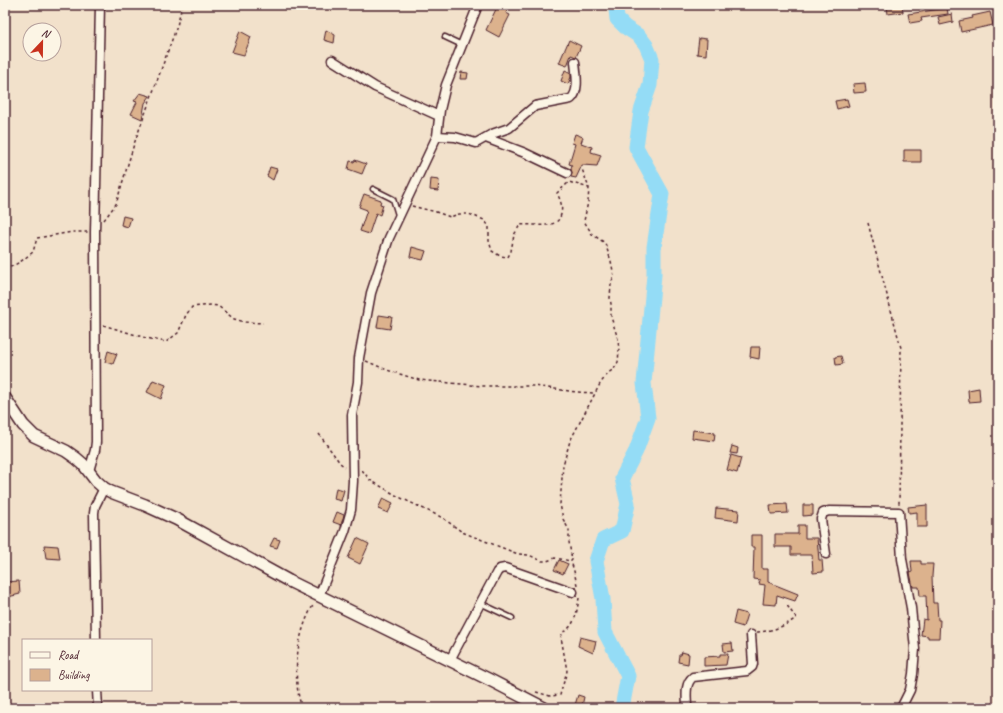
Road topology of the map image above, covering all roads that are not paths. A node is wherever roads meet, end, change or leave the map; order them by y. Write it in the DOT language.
graph roads {
  1 [pos="100,5"];
  2 [pos="478,5"];
  3 [pos="445,37"];
  4 [pos="462,45"];
  5 [pos="332,60"];
  6 [pos="576,62"];
  7 [pos="439,116"];
  8 [pos="437,136"];
  9 [pos="486,138"];
  10 [pos="567,173"];
  11 [pos="373,189"];
  12 [pos="398,217"];
  13 [pos="5,398"];
  14 [pos="89,471"];
  15 [pos="104,488"];
  16 [pos="826,554"];
  17 [pos="577,593"];
  18 [pos="319,596"];
  19 [pos="480,603"];
  20 [pos="512,618"];
  21 [pos="751,635"];
  22 [pos="96,639"];
  23 [pos="450,660"];
  24 [pos="97,691"];
  25 [pos="98,708"];
  26 [pos="544,708"];
  27 [pos="687,708"];
  28 [pos="901,708"];
  1 -- 14 [label="street"];
  2 -- 4 [label="street"];
  3 -- 4 [label="lane"];
  4 -- 7 [label="street"];
  5 -- 7 [label="street"];
  6 -- 9 [label="street"];
  7 -- 8 [label="street"];
  8 -- 9 [label="street"];
  8 -- 12 [label="street"];
  9 -- 10 [label="street"];
  11 -- 12 [label="lane"];
  12 -- 18 [label="street"];
  13 -- 14 [label="street"];
  14 -- 15 [label="street"];
  15 -- 18 [label="street"];
  15 -- 22 [label="street"];
  16 -- 28 [label="street"];
  17 -- 19 [label="street"];
  18 -- 23 [label="street"];
  19 -- 20 [label="lane"];
  19 -- 23 [label="street"];
  21 -- 27 [label="street"];
  23 -- 26 [label="street"];
  24 -- 25 [label="street"];
}
